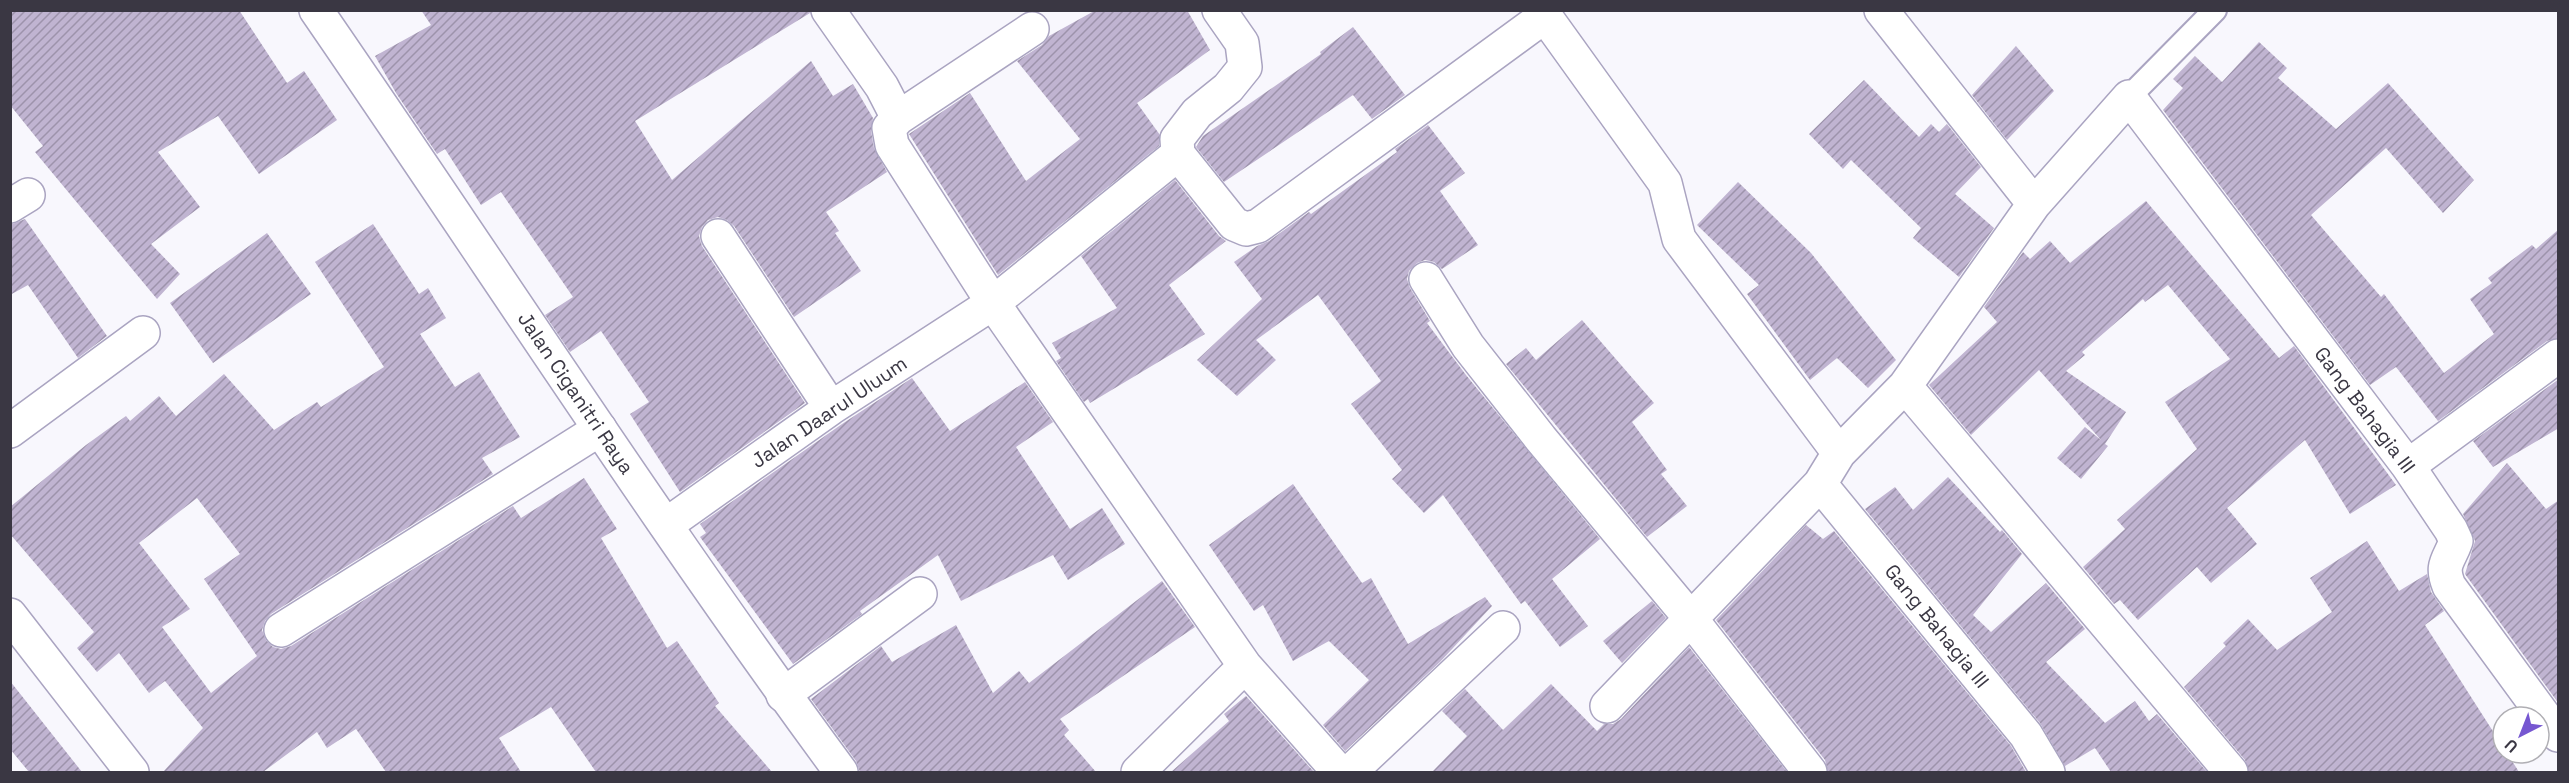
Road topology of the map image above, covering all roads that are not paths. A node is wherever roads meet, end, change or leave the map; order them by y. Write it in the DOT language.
graph roads {
  1 [pos="316,10"];
  2 [pos="828,10"];
  3 [pos="1219,10"];
  4 [pos="1881,10"];
  5 [pos="2215,10"];
  6 [pos="1542,13"];
  7 [pos="1032,29"];
  8 [pos="2128,97"];
  9 [pos="898,118"];
  10 [pos="1178,154"];
  11 [pos="2034,204"];
  12 [pos="718,236"];
  13 [pos="1426,279"];
  14 [pos="993,303"];
  15 [pos="144,333"];
  16 [pos="2559,357"];
  17 [pos="1905,386"];
  18 [pos="831,408"];
  19 [pos="600,429"];
  20 [pos="10,431"];
  21 [pos="1839,453"];
  22 [pos="2408,466"];
  23 [pos="1820,484"];
  24 [pos="666,525"];
  25 [pos="920,594"];
  26 [pos="10,615"];
  27 [pos="1691,619"];
  28 [pos="1503,628"];
  29 [pos="281,630"];
  30 [pos="21,650"];
  31 [pos="1245,666"];
  32 [pos="783,694"];
  33 [pos="1607,706"];
  34 [pos="2559,735"];
  35 [pos="132,772"];
  36 [pos="841,772"];
  37 [pos="1138,772"];
  38 [pos="1340,772"];
  39 [pos="1350,772"];
  40 [pos="1810,772"];
  41 [pos="2048,772"];
  42 [pos="2231,772"];
  1 -- 19 [label="street, Jalan Ciganitri Raya"];
  2 -- 9 [label="street"];
  3 -- 10 [label="street"];
  4 -- 11 [label="street"];
  5 -- 8 [label="lane"];
  6 -- 10 [label="street"];
  6 -- 21 [label="street"];
  7 -- 9 [label="street"];
  8 -- 11 [label="street"];
  8 -- 22 [label="street, Gang Bahagia III"];
  9 -- 14 [label="street"];
  10 -- 14 [label="street, Jalan Daarul Uluum"];
  11 -- 17 [label="street"];
  12 -- 18 [label="street"];
  13 -- 27 [label="street"];
  14 -- 18 [label="street, Jalan Daarul Uluum"];
  14 -- 31 [label="street"];
  15 -- 20 [label="street"];
  16 -- 22 [label="street"];
  17 -- 21 [label="street"];
  17 -- 42 [label="street"];
  18 -- 24 [label="street, Jalan Daarul Uluum"];
  19 -- 24 [label="street, Jalan Ciganitri Raya"];
  19 -- 29 [label="street"];
  21 -- 23 [label="street"];
  22 -- 34 [label="street, Gang Bahagia III"];
  23 -- 27 [label="street"];
  23 -- 41 [label="street, Gang Bahagia III"];
  24 -- 32 [label="street, Jalan Ciganitri Raya"];
  25 -- 32 [label="street"];
  26 -- 30 [label="street"];
  27 -- 33 [label="street"];
  27 -- 40 [label="street"];
  28 -- 39 [label="street"];
  30 -- 35 [label="street"];
  31 -- 37 [label="street"];
  31 -- 38 [label="street"];
  32 -- 36 [label="street, Jalan Ciganitri Raya"];
}
